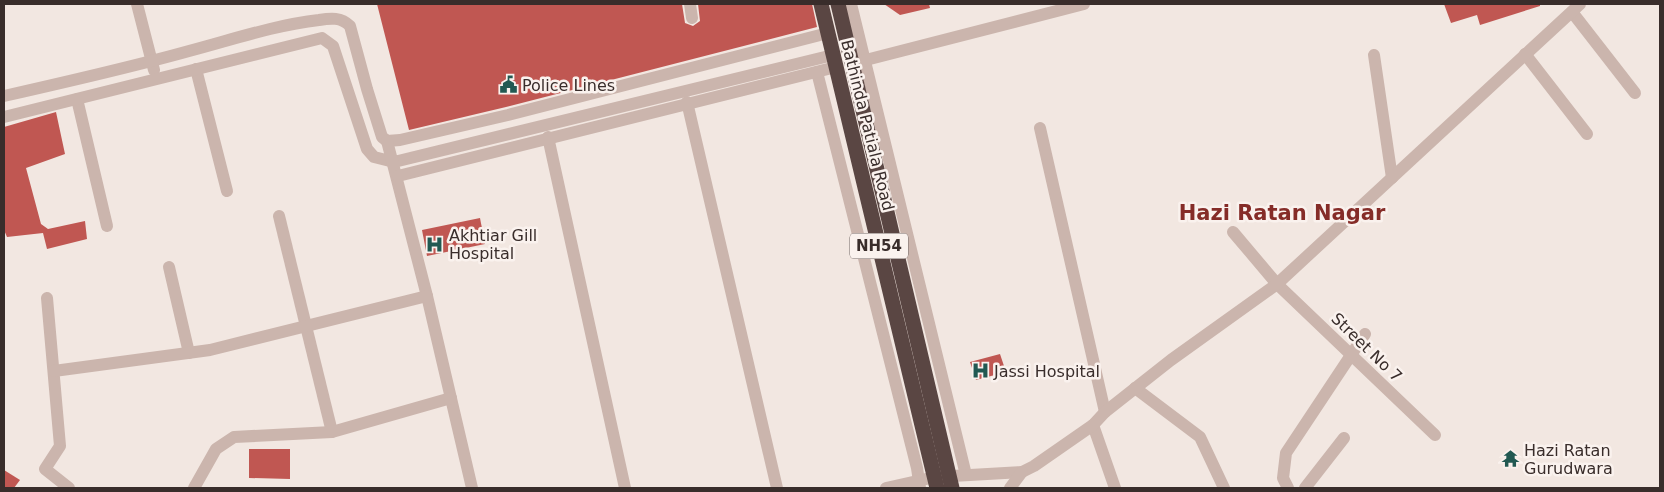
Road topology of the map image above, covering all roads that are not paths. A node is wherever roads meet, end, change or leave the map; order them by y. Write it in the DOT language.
graph roads {
  1 [pos="137,4"];
  2 [pos="690,4"];
  3 [pos="821,4"];
  4 [pos="838,4"];
  5 [pos="851,4"];
  6 [pos="1084,4"];
  7 [pos="1576,8"];
  8 [pos="692,18"];
  9 [pos="828,33"];
  10 [pos="807,38"];
  11 [pos="1525,54"];
  12 [pos="1374,55"];
  13 [pos="151,61"];
  14 [pos="835,61"];
  15 [pos="859,62"];
  16 [pos="814,66"];
  17 [pos="196,69"];
  18 [pos="157,79"];
  19 [pos="1635,93"];
  20 [pos="4,96"];
  21 [pos="77,99"];
  22 [pos="687,102"];
  23 [pos="4,117"];
  24 [pos="1040,128"];
  25 [pos="1587,134"];
  26 [pos="548,137"];
  27 [pos="387,141"];
  28 [pos="394,162"];
  29 [pos="398,176"];
  30 [pos="1392,178"];
  31 [pos="227,191"];
  32 [pos="279,216"];
  33 [pos="107,226"];
  34 [pos="1234,232"];
  35 [pos="169,267"];
  36 [pos="1277,284"];
  37 [pos="427,296"];
  38 [pos="46,298"];
  39 [pos="307,327"];
  40 [pos="1365,334"];
  41 [pos="189,353"];
  42 [pos="1351,354"];
  43 [pos="54,371"];
  44 [pos="1135,388"];
  45 [pos="451,398"];
  46 [pos="1105,412"];
  47 [pos="1093,425"];
  48 [pos="332,432"];
  49 [pos="1434,434"];
  50 [pos="1344,438"];
  51 [pos="1022,472"];
  52 [pos="966,475"];
  53 [pos="936,482"];
  54 [pos="951,482"];
  55 [pos="919,484"];
  56 [pos="69,488"];
  57 [pos="194,488"];
  58 [pos="472,488"];
  59 [pos="624,488"];
  60 [pos="776,488"];
  61 [pos="886,488"];
  62 [pos="1010,488"];
  63 [pos="1116,488"];
  64 [pos="1224,488"];
  65 [pos="1288,488"];
  66 [pos="1305,488"];
  1 -- 13 [label="street"];
  2 -- 8 [label="street"];
  3 -- 9 [label="highway, Bathinda Patiala Road / NH54"];
  4 -- 15 [label="highway, NH54"];
  5 -- 15 [label="street"];
  6 -- 15 [label="street"];
  7 -- 11 [label="street"];
  7 -- 19 [label="street"];
  9 -- 10 [label="street"];
  9 -- 14 [label="highway, Bathinda Patiala Road / NH54"];
  10 -- 16 [label="street"];
  10 -- 27 [label="street"];
  11 -- 25 [label="street"];
  11 -- 30 [label="street"];
  12 -- 30 [label="street"];
  13 -- 18 [label="street"];
  13 -- 20 [label="street"];
  13 -- 27 [label="street"];
  14 -- 16 [label="street"];
  14 -- 53 [label="highway, Bathinda Patiala Road / NH54"];
  15 -- 52 [label="street"];
  15 -- 54 [label="highway, NH54"];
  16 -- 22 [label="street"];
  16 -- 28 [label="street"];
  16 -- 55 [label="street"];
  17 -- 18 [label="street"];
  17 -- 28 [label="street"];
  17 -- 31 [label="street"];
  18 -- 21 [label="street"];
  21 -- 23 [label="street"];
  21 -- 33 [label="street"];
  22 -- 26 [label="street"];
  22 -- 60 [label="street"];
  24 -- 46 [label="street"];
  26 -- 29 [label="street"];
  26 -- 59 [label="street"];
  27 -- 28 [label="street"];
  28 -- 29 [label="street"];
  29 -- 37 [label="street"];
  30 -- 36 [label="street"];
  32 -- 39 [label="street"];
  34 -- 36 [label="street, Street No 7"];
  35 -- 41 [label="street"];
  36 -- 42 [label="street, Street No 7"];
  36 -- 44 [label="street"];
  37 -- 39 [label="street"];
  37 -- 45 [label="street"];
  38 -- 43 [label="street"];
  39 -- 41 [label="street"];
  39 -- 48 [label="street"];
  40 -- 42 [label="street"];
  41 -- 43 [label="street"];
  42 -- 49 [label="street, Street No 7"];
  42 -- 65 [label="street"];
  43 -- 56 [label="street"];
  44 -- 46 [label="street"];
  44 -- 64 [label="street"];
  45 -- 48 [label="street"];
  45 -- 58 [label="street"];
  46 -- 47 [label="street"];
  47 -- 51 [label="street"];
  47 -- 63 [label="street"];
  48 -- 57 [label="street"];
  50 -- 66 [label="street"];
  51 -- 52 [label="street"];
  51 -- 62 [label="street"];
  52 -- 54 [label="street"];
  53 -- 54 [label="street"];
  53 -- 55 [label="street"];
  55 -- 61 [label="street"];
}
